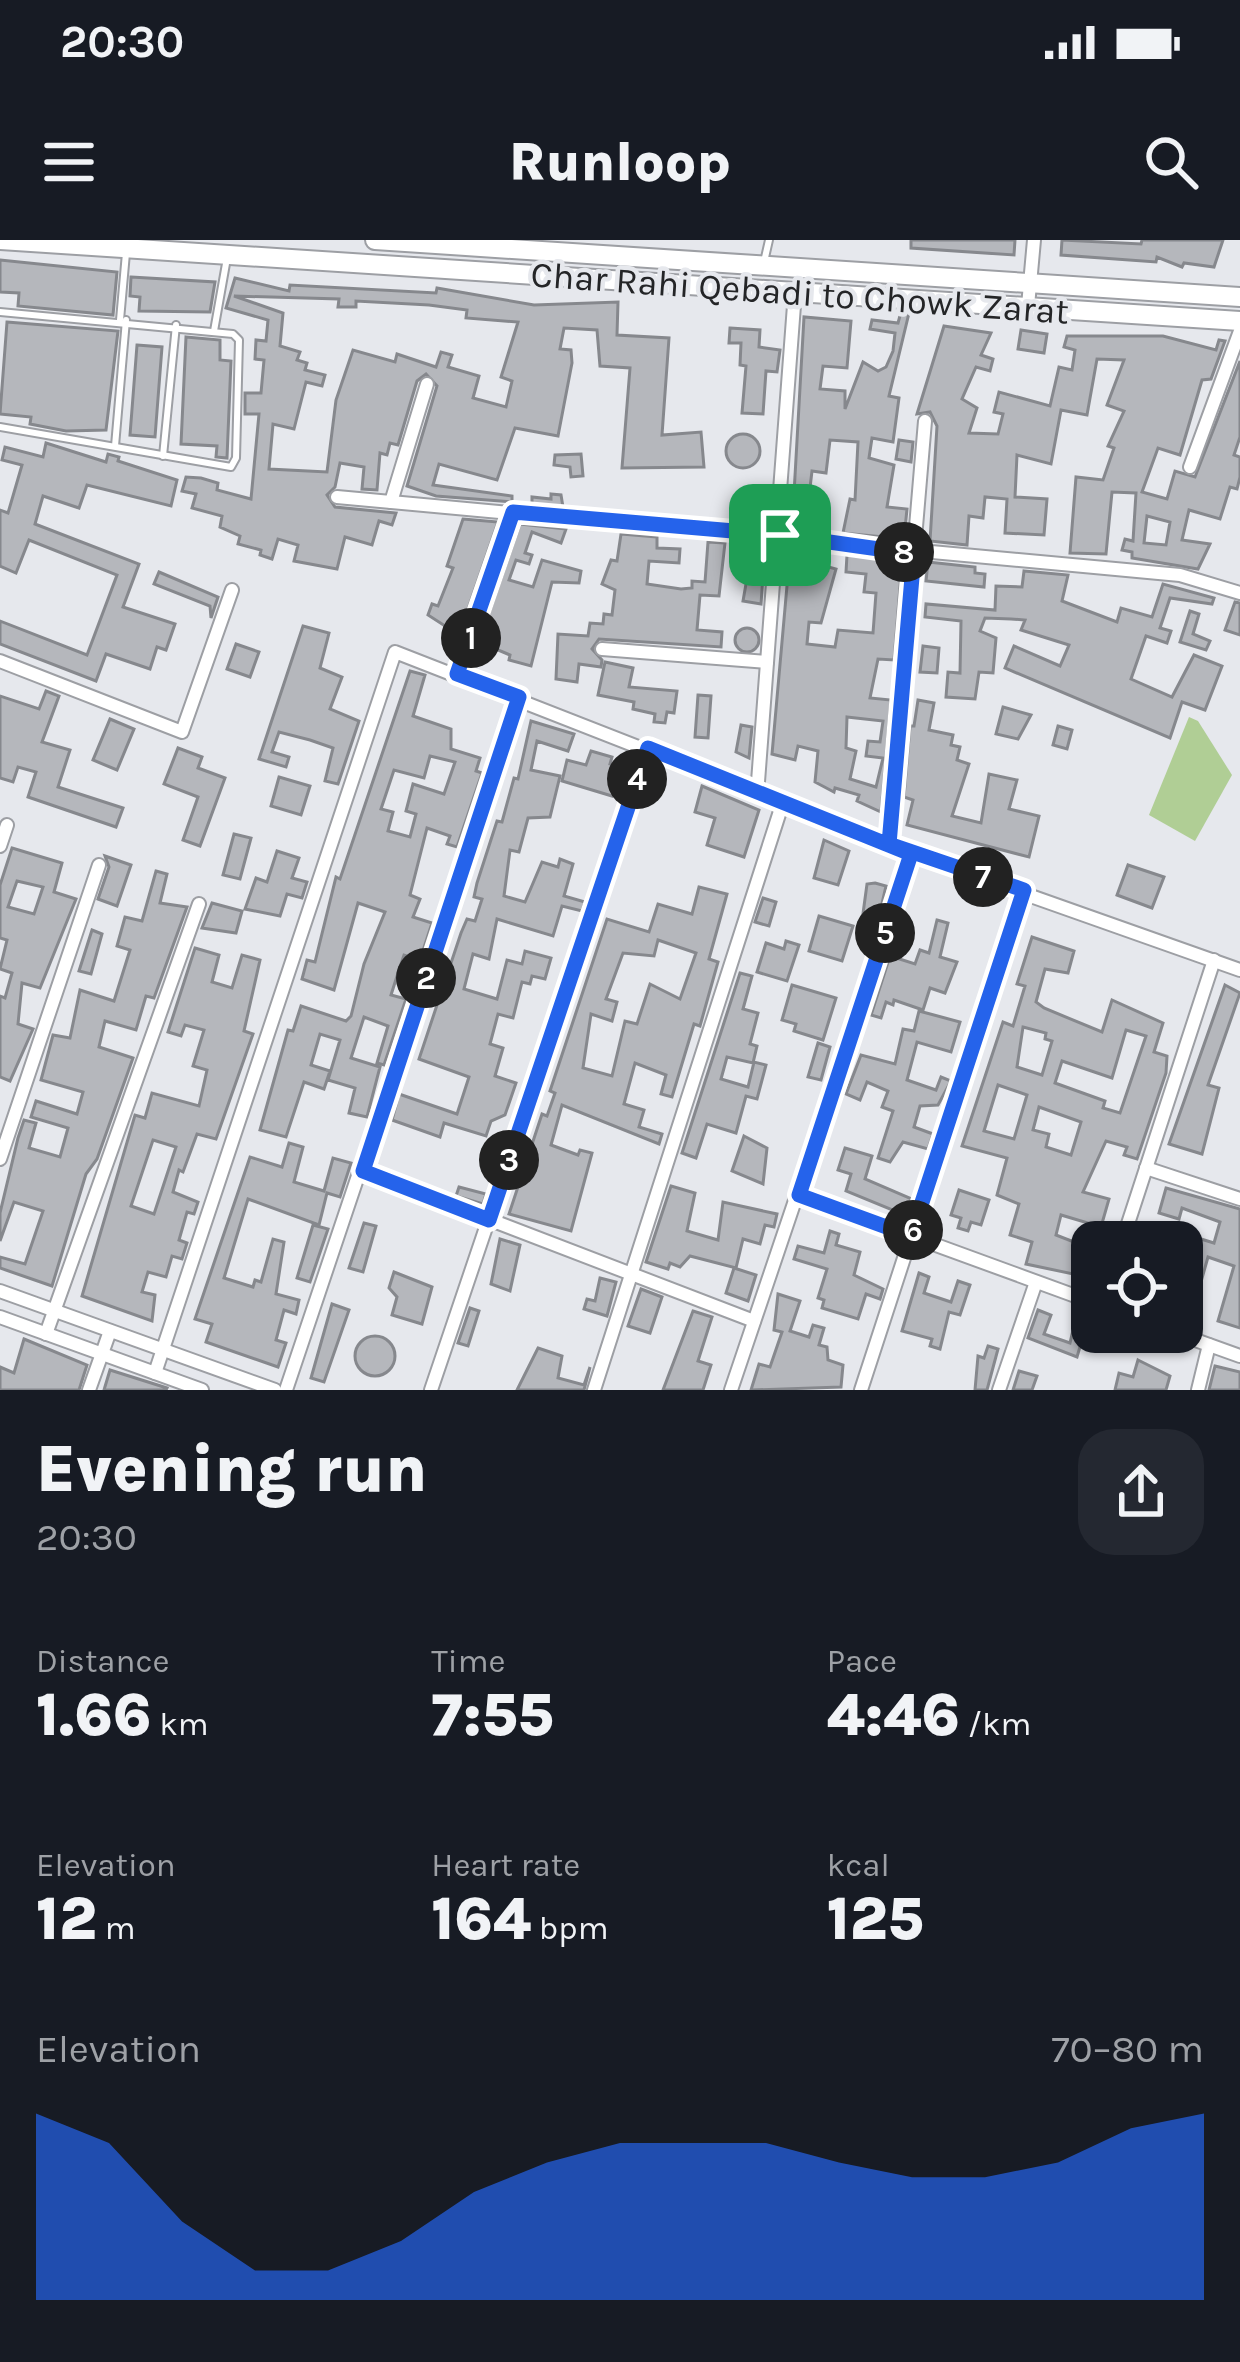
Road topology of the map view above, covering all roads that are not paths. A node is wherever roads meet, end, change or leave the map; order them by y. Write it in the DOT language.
graph roads {
  1 [pos="0,240"];
  2 [pos="374,240"];
  3 [pos="769,240"];
  4 [pos="1034,240"];
  5 [pos="632,248"];
  6 [pos="126,249"];
  7 [pos="228,255"];
  8 [pos="764,266"];
  9 [pos="1030,284"];
  10 [pos="795,292"];
  11 [pos="1240,297"];
  12 [pos="1028,306"];
  13 [pos="0,312"];
  14 [pos="123,320"];
  15 [pos="1240,321"];
  16 [pos="176,325"];
  17 [pos="214,331"];
  18 [pos="1240,331"];
  19 [pos="428,384"];
  20 [pos="925,421"];
  21 [pos="0,427"];
  22 [pos="115,446"];
  23 [pos="163,456"];
  24 [pos="1190,467"];
  25 [pos="337,497"];
  26 [pos="391,502"];
  27 [pos="513,512"];
  28 [pos="780,535"];
  29 [pos="914,554"];
  30 [pos="232,590"];
  31 [pos="1240,593"];
  32 [pos="602,649"];
  33 [pos="0,661"];
  34 [pos="767,662"];
  35 [pos="457,674"];
  36 [pos="519,697"];
  37 [pos="648,748"];
  38 [pos="757,795"];
  39 [pos="782,805"];
  40 [pos="7,825"];
  41 [pos="889,844"];
  42 [pos="0,846"];
  43 [pos="911,854"];
  44 [pos="99,865"];
  45 [pos="1024,890"];
  46 [pos="199,904"];
  47 [pos="1214,960"];
  48 [pos="1240,970"];
  49 [pos="0,1159"];
  50 [pos="1146,1168"];
  51 [pos="363,1171"];
  52 [pos="799,1195"];
  53 [pos="1240,1199"];
  54 [pos="489,1220"];
  55 [pos="1129,1221"];
  56 [pos="911,1236"];
  57 [pos="630,1270"];
  58 [pos="1036,1282"];
  59 [pos="0,1291"];
  60 [pos="1071,1294"];
  61 [pos="55,1311"];
  62 [pos="0,1317"];
  63 [pos="754,1322"];
  64 [pos="110,1330"];
  65 [pos="46,1334"];
  66 [pos="1203,1343"];
  67 [pos="1210,1346"];
  68 [pos="162,1350"];
  69 [pos="102,1354"];
  70 [pos="1240,1356"];
  71 [pos="154,1373"];
  72 [pos="244,1385"];
  73 [pos="89,1390"];
  74 [pos="202,1390"];
  75 [pos="274,1390"];
  76 [pos="286,1390"];
  77 [pos="431,1390"];
  78 [pos="594,1390"];
  79 [pos="731,1390"];
  80 [pos="861,1390"];
  81 [pos="999,1390"];
  82 [pos="1198,1390"];
  1 -- 6 [label="highway, Char Rahi Qebadi to Chowk Zarat"];
  2 -- 5 [label="highway, Char Rahi Qebadi to Chowk Zarat"];
  3 -- 8 [label="lane"];
  4 -- 9 [label="street"];
  5 -- 8 [label="highway, Char Rahi Qebadi to Chowk Zarat"];
  6 -- 7 [label="highway, Char Rahi Qebadi to Chowk Zarat"];
  6 -- 14 [label="lane"];
  7 -- 10 [label="highway, Char Rahi Qebadi to Chowk Zarat"];
  7 -- 17 [label="lane"];
  8 -- 9 [label="highway, Char Rahi Qebadi to Chowk Zarat"];
  9 -- 11 [label="highway, Char Rahi Qebadi to Chowk Zarat"];
  9 -- 12 [label="street"];
  10 -- 12 [label="highway, Char Rahi Qebadi to Chowk Zarat"];
  10 -- 28 [label="street"];
  12 -- 15 [label="highway, Char Rahi Qebadi to Chowk Zarat"];
  13 -- 14 [label="lane"];
  14 -- 16 [label="lane"];
  14 -- 22 [label="lane"];
  16 -- 17 [label="lane"];
  16 -- 23 [label="lane"];
  17 -- 23 [label="lane"];
  18 -- 24 [label="street"];
  19 -- 26 [label="street"];
  20 -- 29 [label="street"];
  21 -- 22 [label="lane"];
  22 -- 23 [label="lane"];
  25 -- 26 [label="street"];
  26 -- 27 [label="street"];
  27 -- 28 [label="street"];
  27 -- 35 [label="street"];
  28 -- 29 [label="street"];
  28 -- 34 [label="street"];
  29 -- 31 [label="street"];
  29 -- 41 [label="street"];
  30 -- 33 [label="street"];
  32 -- 34 [label="street"];
  34 -- 38 [label="street"];
  35 -- 36 [label="street"];
  35 -- 68 [label="street"];
  36 -- 37 [label="street"];
  36 -- 51 [label="street"];
  37 -- 38 [label="street"];
  37 -- 54 [label="street"];
  38 -- 39 [label="street"];
  39 -- 41 [label="street"];
  39 -- 57 [label="street"];
  40 -- 42 [label="street"];
  41 -- 43 [label="street"];
  43 -- 45 [label="street"];
  43 -- 52 [label="street"];
  44 -- 49 [label="street"];
  45 -- 47 [label="street"];
  45 -- 56 [label="street"];
  46 -- 61 [label="street"];
  47 -- 48 [label="street"];
  47 -- 50 [label="street"];
  50 -- 53 [label="street"];
  50 -- 55 [label="street"];
  51 -- 54 [label="street"];
  51 -- 76 [label="street"];
  52 -- 56 [label="street"];
  52 -- 63 [label="street"];
  54 -- 57 [label="street"];
  54 -- 77 [label="street"];
  56 -- 58 [label="street"];
  56 -- 80 [label="street"];
  57 -- 63 [label="street"];
  57 -- 78 [label="street"];
  58 -- 60 [label="street"];
  58 -- 81 [label="street"];
  59 -- 61 [label="street"];
  61 -- 64 [label="street"];
  61 -- 65 [label="street"];
  62 -- 65 [label="street"];
  63 -- 79 [label="street"];
  64 -- 68 [label="street"];
  64 -- 69 [label="street"];
  65 -- 69 [label="street"];
  66 -- 67 [label="street"];
  67 -- 70 [label="street"];
  67 -- 82 [label="street"];
  68 -- 71 [label="street"];
  68 -- 72 [label="street"];
  69 -- 71 [label="street"];
  69 -- 73 [label="street"];
  71 -- 74 [label="street"];
  72 -- 75 [label="street"];
}
